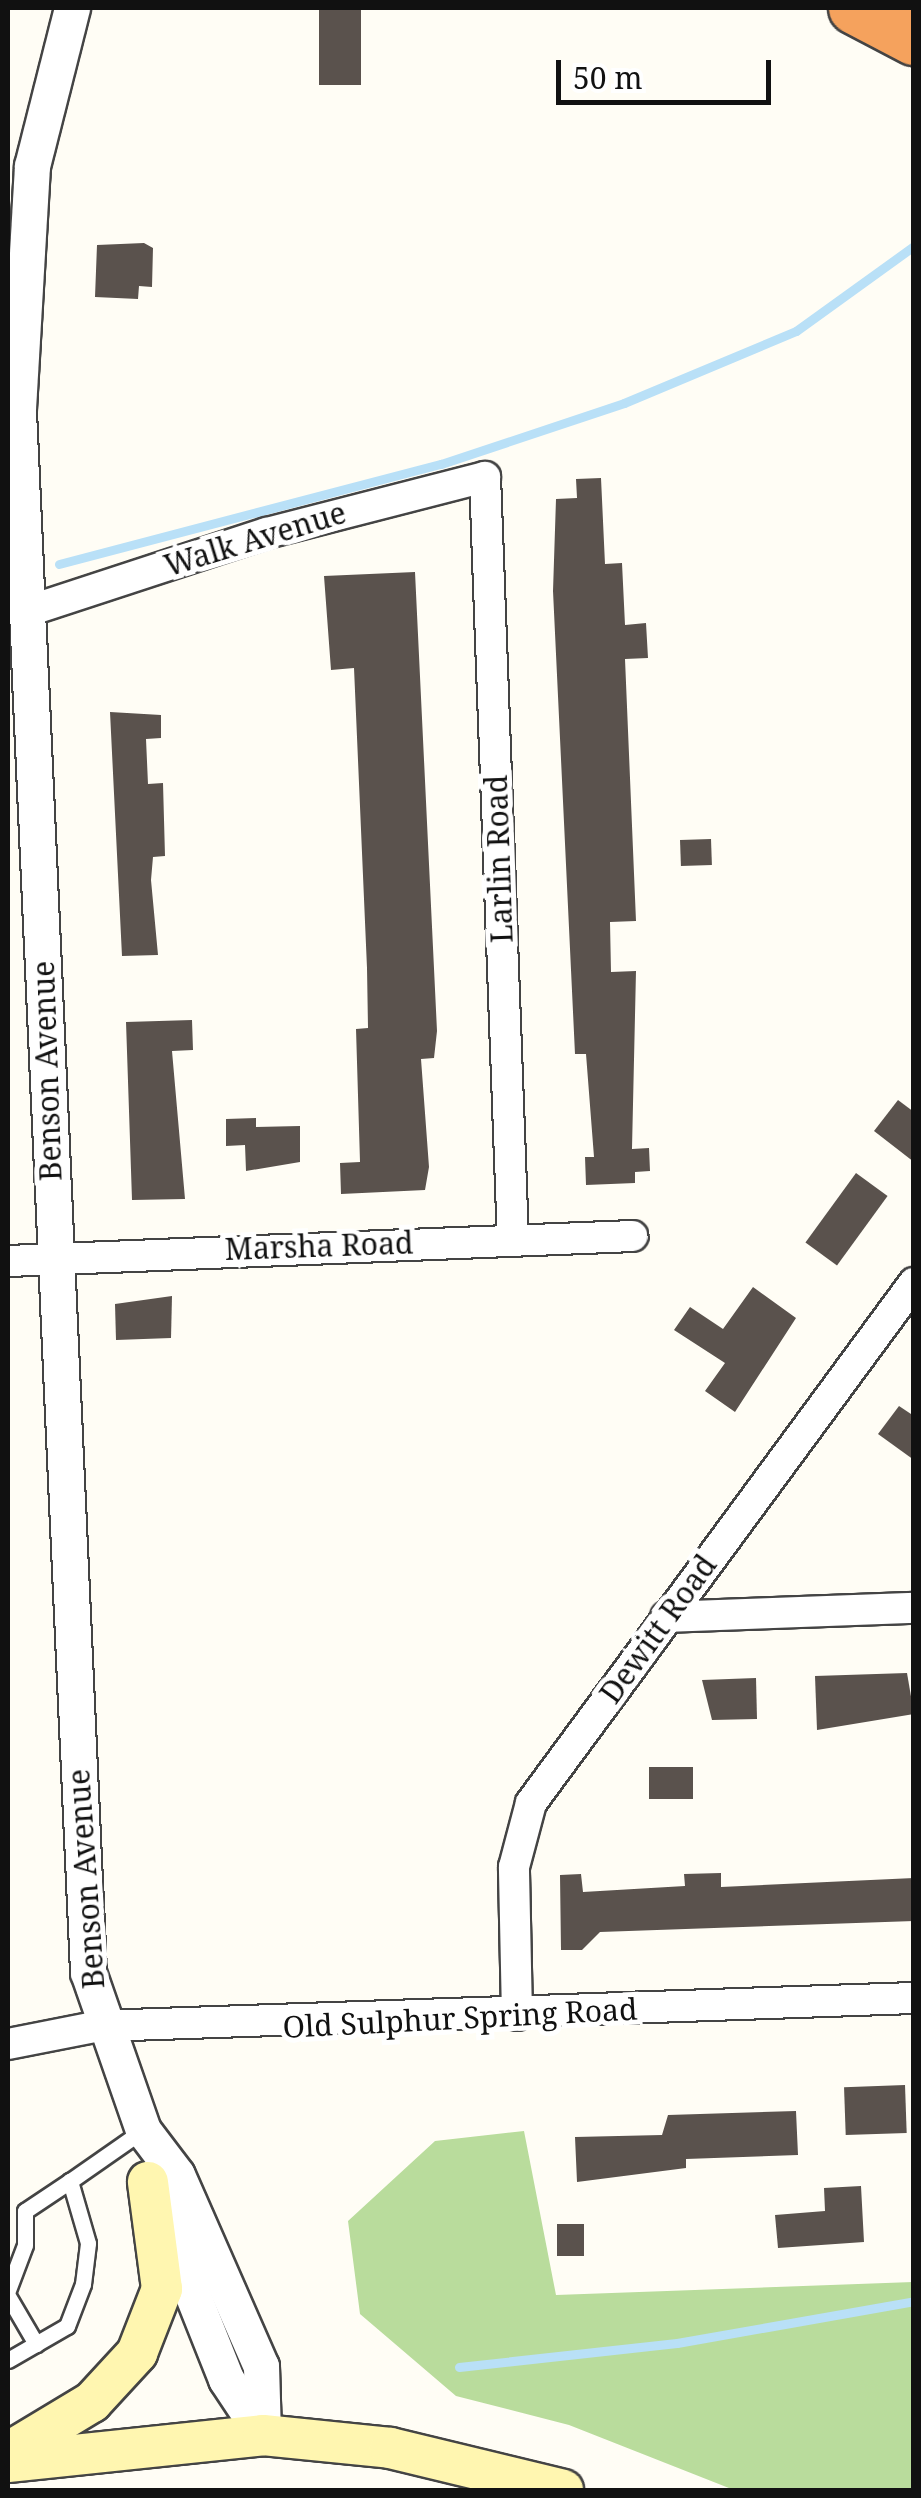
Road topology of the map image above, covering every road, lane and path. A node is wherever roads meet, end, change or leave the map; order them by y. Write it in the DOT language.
graph roads {
  1 [pos="72,8"];
  2 [pos="855,8"];
  3 [pos="914,39"];
  4 [pos="484,477"];
  5 [pos="28,611"];
  6 [pos="632,1236"];
  7 [pos="513,1240"];
  8 [pos="55,1257"];
  9 [pos="8,1261"];
  10 [pos="914,1282"];
  11 [pos="914,1608"];
  12 [pos="666,1617"];
  13 [pos="914,1998"];
  14 [pos="516,2015"];
  15 [pos="100,2026"];
  16 [pos="8,2044"];
  17 [pos="143,2130"];
  18 [pos="70,2181"];
  19 [pos="148,2182"];
  20 [pos="8,2293"];
  21 [pos="36,2344"];
  22 [pos="8,2360"];
  23 [pos="263,2434"];
  24 [pos="8,2453"];
  25 [pos="8,2462"];
  26 [pos="562,2490"];
  1 -- 5 [label="street, Benson Avenue"];
  2 -- 3 [label="highway"];
  4 -- 5 [label="street, Walk Avenue"];
  4 -- 7 [label="street, Larlin Road"];
  5 -- 8 [label="street, Benson Avenue"];
  6 -- 7 [label="street, Marsha Road"];
  7 -- 8 [label="street, Marsha Road"];
  8 -- 9 [label="street, Marsha Road"];
  8 -- 15 [label="street, Benson Avenue"];
  10 -- 12 [label="street, Dewitt Road"];
  11 -- 12 [label="street"];
  12 -- 14 [label="street, Dewitt Road"];
  13 -- 14 [label="street, Old Sulphur Spring Road"];
  14 -- 15 [label="street, Old Sulphur Spring Road"];
  15 -- 16 [label="street, Old Sulphur Spring Road"];
  15 -- 17 [label="street, Benson Avenue"];
  17 -- 18 [label="lane"];
  17 -- 19 [label="street, Benson Avenue"];
  17 -- 23 [label="street, Benson Avenue"];
  18 -- 20 [label="lane"];
  18 -- 21 [label="lane"];
  19 -- 23 [label="street, Benson Avenue"];
  19 -- 24 [label="main road"];
  20 -- 21 [label="lane"];
  21 -- 22 [label="lane"];
  23 -- 25 [label="main road"];
  23 -- 26 [label="main road"];
}
